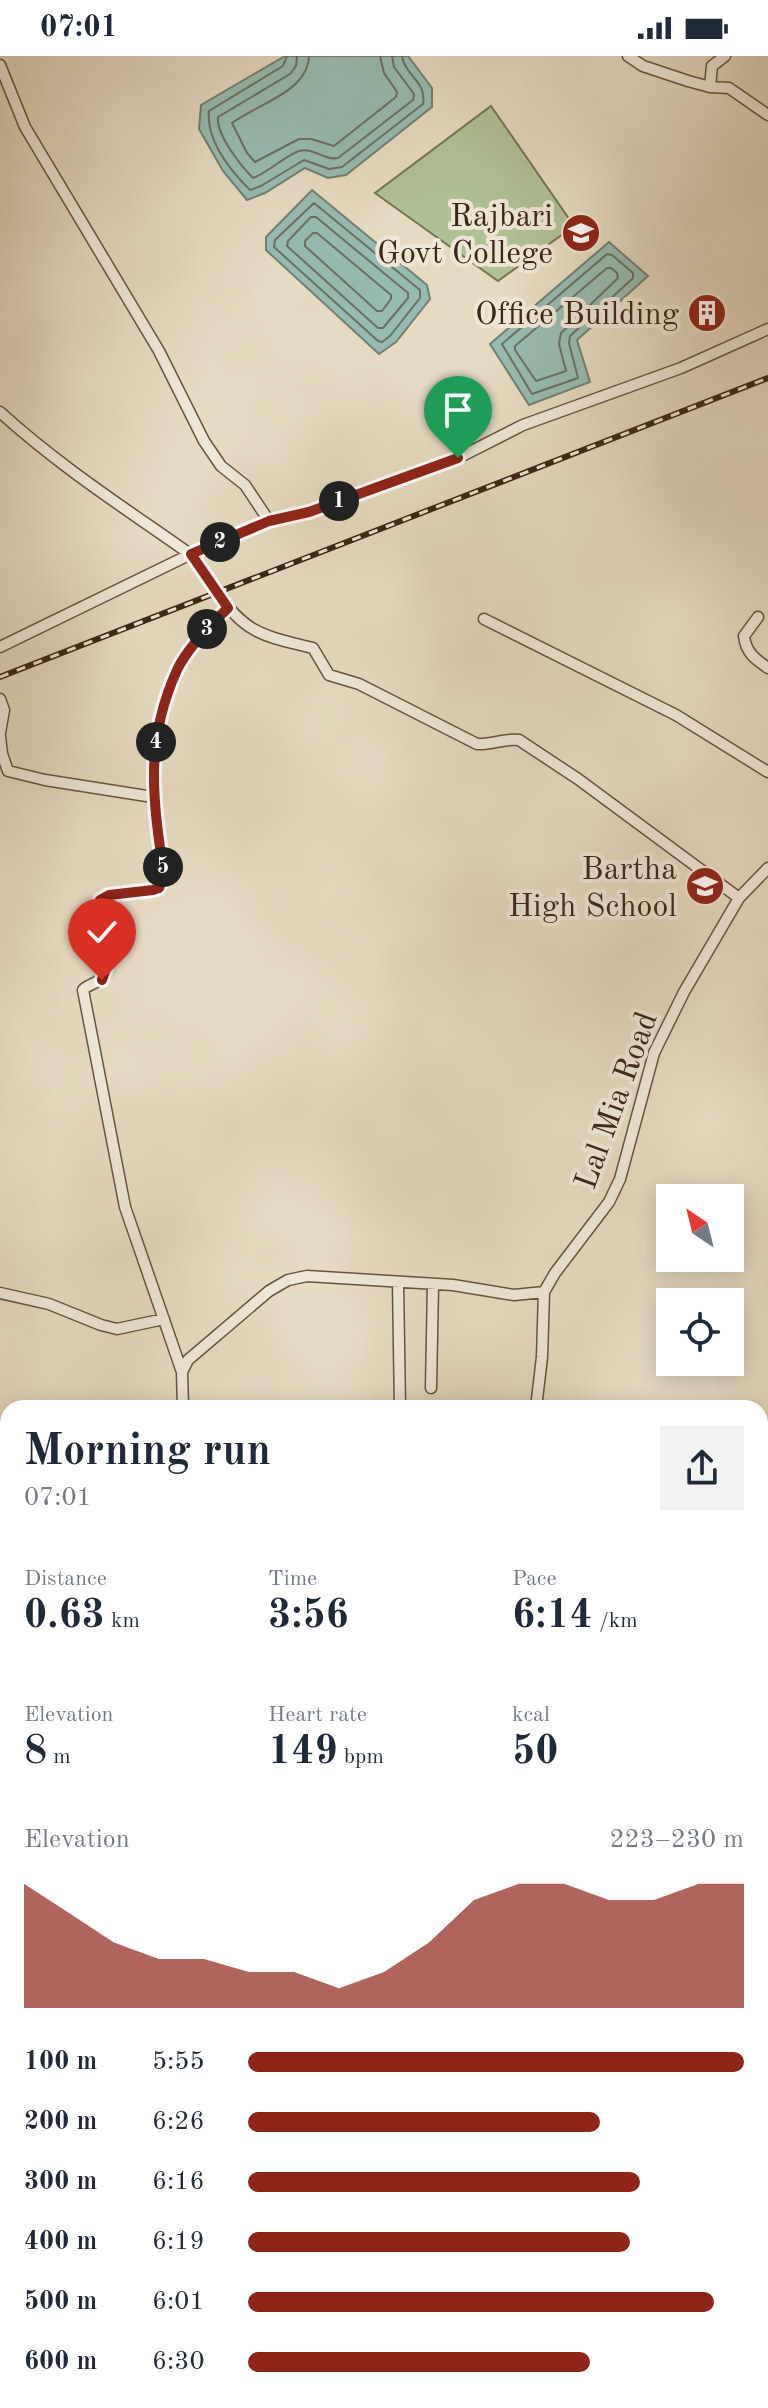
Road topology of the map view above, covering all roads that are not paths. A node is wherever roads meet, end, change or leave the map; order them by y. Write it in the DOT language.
graph roads {
  1 [pos="628,56"];
  2 [pos="725,56"];
  3 [pos="0,65"];
  4 [pos="710,87"];
  5 [pos="768,115"];
  6 [pos="768,329"];
  7 [pos="0,412"];
  8 [pos="269,521"];
  9 [pos="191,554"];
  10 [pos="228,608"];
  11 [pos="758,617"];
  12 [pos="484,619"];
  13 [pos="0,647"];
  14 [pos="768,668"];
  15 [pos="0,699"];
  16 [pos="0,734"];
  17 [pos="768,772"];
  18 [pos="153,797"];
  19 [pos="768,868"];
  20 [pos="739,898"];
  21 [pos="398,1282"];
  22 [pos="433,1284"];
  23 [pos="544,1292"];
  24 [pos="0,1293"];
  25 [pos="164,1319"];
  26 [pos="182,1372"];
  27 [pos="431,1388"];
  28 [pos="183,1400"];
  29 [pos="400,1400"];
  30 [pos="537,1400"];
  1 -- 4 [label="street"];
  2 -- 4 [label="street"];
  3 -- 8 [label="street"];
  4 -- 5 [label="street"];
  6 -- 8 [label="street"];
  7 -- 9 [label="street"];
  8 -- 9 [label="street"];
  9 -- 10 [label="street"];
  9 -- 13 [label="street"];
  10 -- 18 [label="street"];
  10 -- 20 [label="street"];
  11 -- 14 [label="street"];
  12 -- 17 [label="street"];
  15 -- 16 [label="street"];
  16 -- 18 [label="street"];
  18 -- 25 [label="street"];
  19 -- 20 [label="street, Lal Mia Road"];
  20 -- 23 [label="street, Lal Mia Road"];
  21 -- 22 [label="street"];
  21 -- 26 [label="street"];
  21 -- 29 [label="street"];
  22 -- 23 [label="street"];
  22 -- 27 [label="street"];
  23 -- 30 [label="street"];
  24 -- 25 [label="street"];
  25 -- 26 [label="street"];
  26 -- 28 [label="street"];
}
